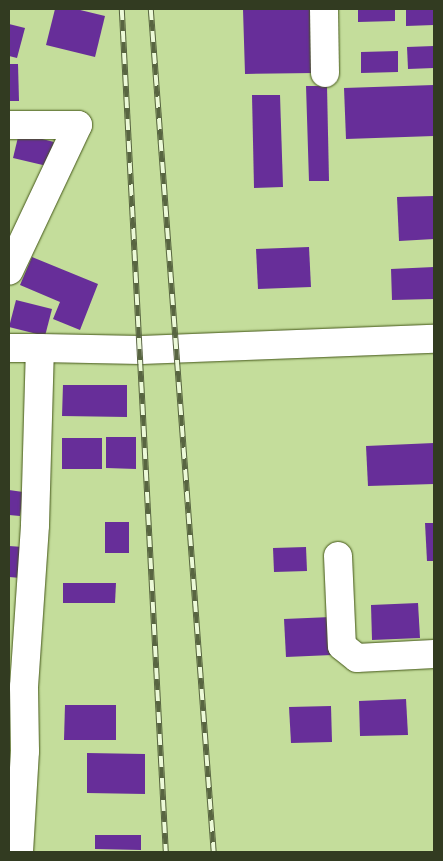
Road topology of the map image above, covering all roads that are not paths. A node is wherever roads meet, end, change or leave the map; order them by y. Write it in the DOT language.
graph roads {
  1 [pos="324,9"];
  2 [pos="325,73"];
  3 [pos="9,125"];
  4 [pos="9,270"];
  5 [pos="434,339"];
  6 [pos="9,348"];
  7 [pos="40,348"];
  8 [pos="338,556"];
  9 [pos="434,654"];
  10 [pos="16,686"];
  11 [pos="19,852"];
  1 -- 2 [label="street"];
  3 -- 4 [label="street"];
  5 -- 7 [label="street"];
  6 -- 7 [label="street"];
  7 -- 10 [label="street"];
  8 -- 9 [label="street"];
  10 -- 11 [label="street"];
}
